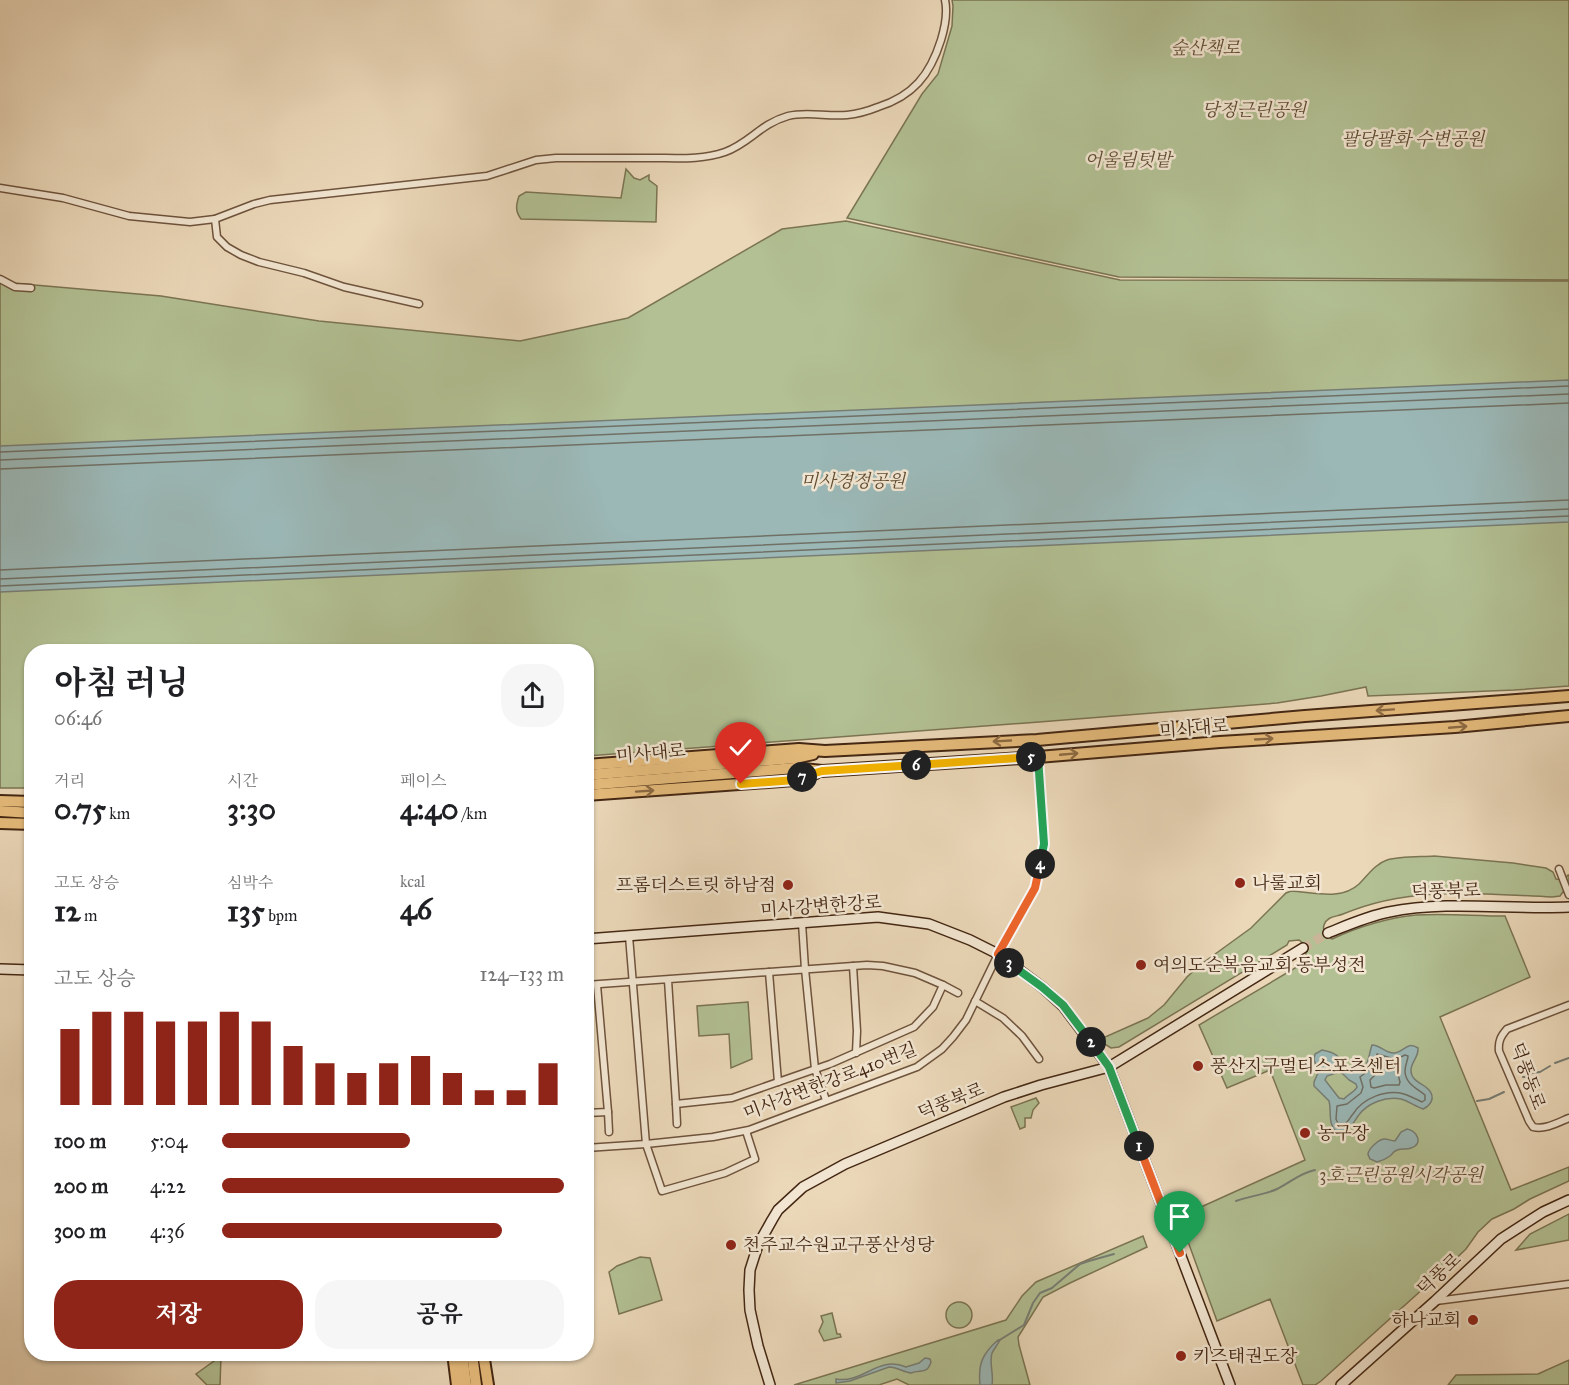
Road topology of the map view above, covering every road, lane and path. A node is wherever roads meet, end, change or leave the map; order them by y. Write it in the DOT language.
graph roads {
  1 [pos="945,0"];
  2 [pos="0,188"];
  3 [pos="215,219"];
  4 [pos="0,279"];
  5 [pos="31,288"];
  6 [pos="419,304"];
  7 [pos="1569,696"];
  8 [pos="1569,716"];
  9 [pos="825,751"];
  10 [pos="1038,757"];
  11 [pos="594,764"];
  12 [pos="822,771"];
  13 [pos="594,774"];
  14 [pos="594,784"];
  15 [pos="0,794"];
  16 [pos="594,794"];
  17 [pos="24,795"];
  18 [pos="0,801"];
  19 [pos="24,802"];
  20 [pos="0,812"];
  21 [pos="24,813"];
  22 [pos="0,823"];
  23 [pos="24,824"];
  24 [pos="1559,869"];
  25 [pos="1569,895"];
  26 [pos="1569,907"];
  27 [pos="802,922"];
  28 [pos="1328,933"];
  29 [pos="629,936"];
  30 [pos="594,938"];
  31 [pos="1303,948"];
  32 [pos="998,954"];
  33 [pos="853,966"];
  34 [pos="0,969"];
  35 [pos="805,969"];
  36 [pos="24,970"];
  37 [pos="770,972"];
  38 [pos="668,980"];
  39 [pos="633,982"];
  40 [pos="594,985"];
  41 [pos="597,985"];
  42 [pos="943,986"];
  43 [pos="958,993"];
  44 [pos="975,1001"];
  45 [pos="1569,1005"];
  46 [pos="856,1053"];
  47 [pos="1039,1059"];
  48 [pos="1109,1067"];
  49 [pos="815,1070"];
  50 [pos="778,1082"];
  51 [pos="826,1100"];
  52 [pos="676,1104"];
  53 [pos="608,1112"];
  54 [pos="594,1113"];
  55 [pos="1569,1118"];
  56 [pos="676,1124"];
  57 [pos="746,1131"];
  58 [pos="609,1132"];
  59 [pos="646,1144"];
  60 [pos="594,1147"];
  61 [pos="1569,1200"];
  62 [pos="1569,1284"];
  63 [pos="1435,1301"];
  64 [pos="454,1361"];
  65 [pos="463,1361"];
  66 [pos="473,1361"];
  67 [pos="484,1361"];
  68 [pos="457,1385"];
  69 [pos="466,1385"];
  70 [pos="476,1385"];
  71 [pos="488,1385"];
  72 [pos="770,1385"];
  73 [pos="1230,1385"];
  74 [pos="1341,1385"];
  1 -- 3 [label="street"];
  2 -- 3 [label="street"];
  3 -- 6 [label="street"];
  4 -- 5 [label="street"];
  7 -- 9 [label="main road, 미사대로, one-way"];
  10 -- 8 [label="main road, 미사대로, one-way"];
  9 -- 11 [label="main road, 미사대로"];
  9 -- 13 [label="main road, 미사대로"];
  10 -- 12 [label="main road, 미사대로"];
  10 -- 32 [label="street, 미사강변한강로410번길"];
  12 -- 14 [label="main road, 미사대로"];
  16 -- 12 [label="main road, 미사대로, one-way"];
  15 -- 17 [label="main road"];
  18 -- 19 [label="main road"];
  20 -- 21 [label="main road"];
  22 -- 23 [label="main road"];
  24 -- 25 [label="street"];
  26 -- 28 [label="street, 덕풍북로"];
  27 -- 29 [label="street, 미사강변한강로"];
  27 -- 32 [label="street, 미사강변한강로"];
  27 -- 35 [label="street"];
  29 -- 30 [label="street, 미사강변한강로"];
  29 -- 39 [label="street"];
  31 -- 48 [label="street, 덕풍북로"];
  32 -- 44 [label="street, 미사강변한강로410번길"];
  32 -- 48 [label="street, 미사강변한강로"];
  33 -- 35 [label="street"];
  33 -- 42 [label="street"];
  33 -- 46 [label="street"];
  34 -- 36 [label="street"];
  35 -- 37 [label="street"];
  35 -- 49 [label="street"];
  37 -- 38 [label="street"];
  37 -- 50 [label="street"];
  38 -- 39 [label="street"];
  38 -- 52 [label="street"];
  39 -- 41 [label="street"];
  39 -- 59 [label="street"];
  40 -- 41 [label="street"];
  41 -- 53 [label="street"];
  42 -- 43 [label="street"];
  42 -- 46 [label="street"];
  44 -- 47 [label="street"];
  44 -- 51 [label="street, 미사강변한강로410번길"];
  45 -- 55 [label="street, 덕풍동로"];
  46 -- 49 [label="street"];
  48 -- 72 [label="street, 덕풍북로"];
  48 -- 73 [label="street, 미사강변한강로"];
  49 -- 50 [label="street"];
  49 -- 51 [label="street"];
  50 -- 52 [label="street"];
  51 -- 57 [label="street, 미사강변한강로410번길"];
  52 -- 56 [label="street"];
  53 -- 54 [label="street"];
  53 -- 58 [label="street"];
  57 -- 59 [label="street, 미사강변한강로410번길"];
  57 -- 59 [label="street"];
  59 -- 60 [label="street, 미사강변한강로410번길"];
  61 -- 63 [label="street, 덕풍로"];
  62 -- 63 [label="street"];
  63 -- 74 [label="street, 덕풍로"];
  64 -- 68 [label="main road"];
  65 -- 69 [label="main road"];
  66 -- 70 [label="main road"];
  67 -- 71 [label="main road"];
}
